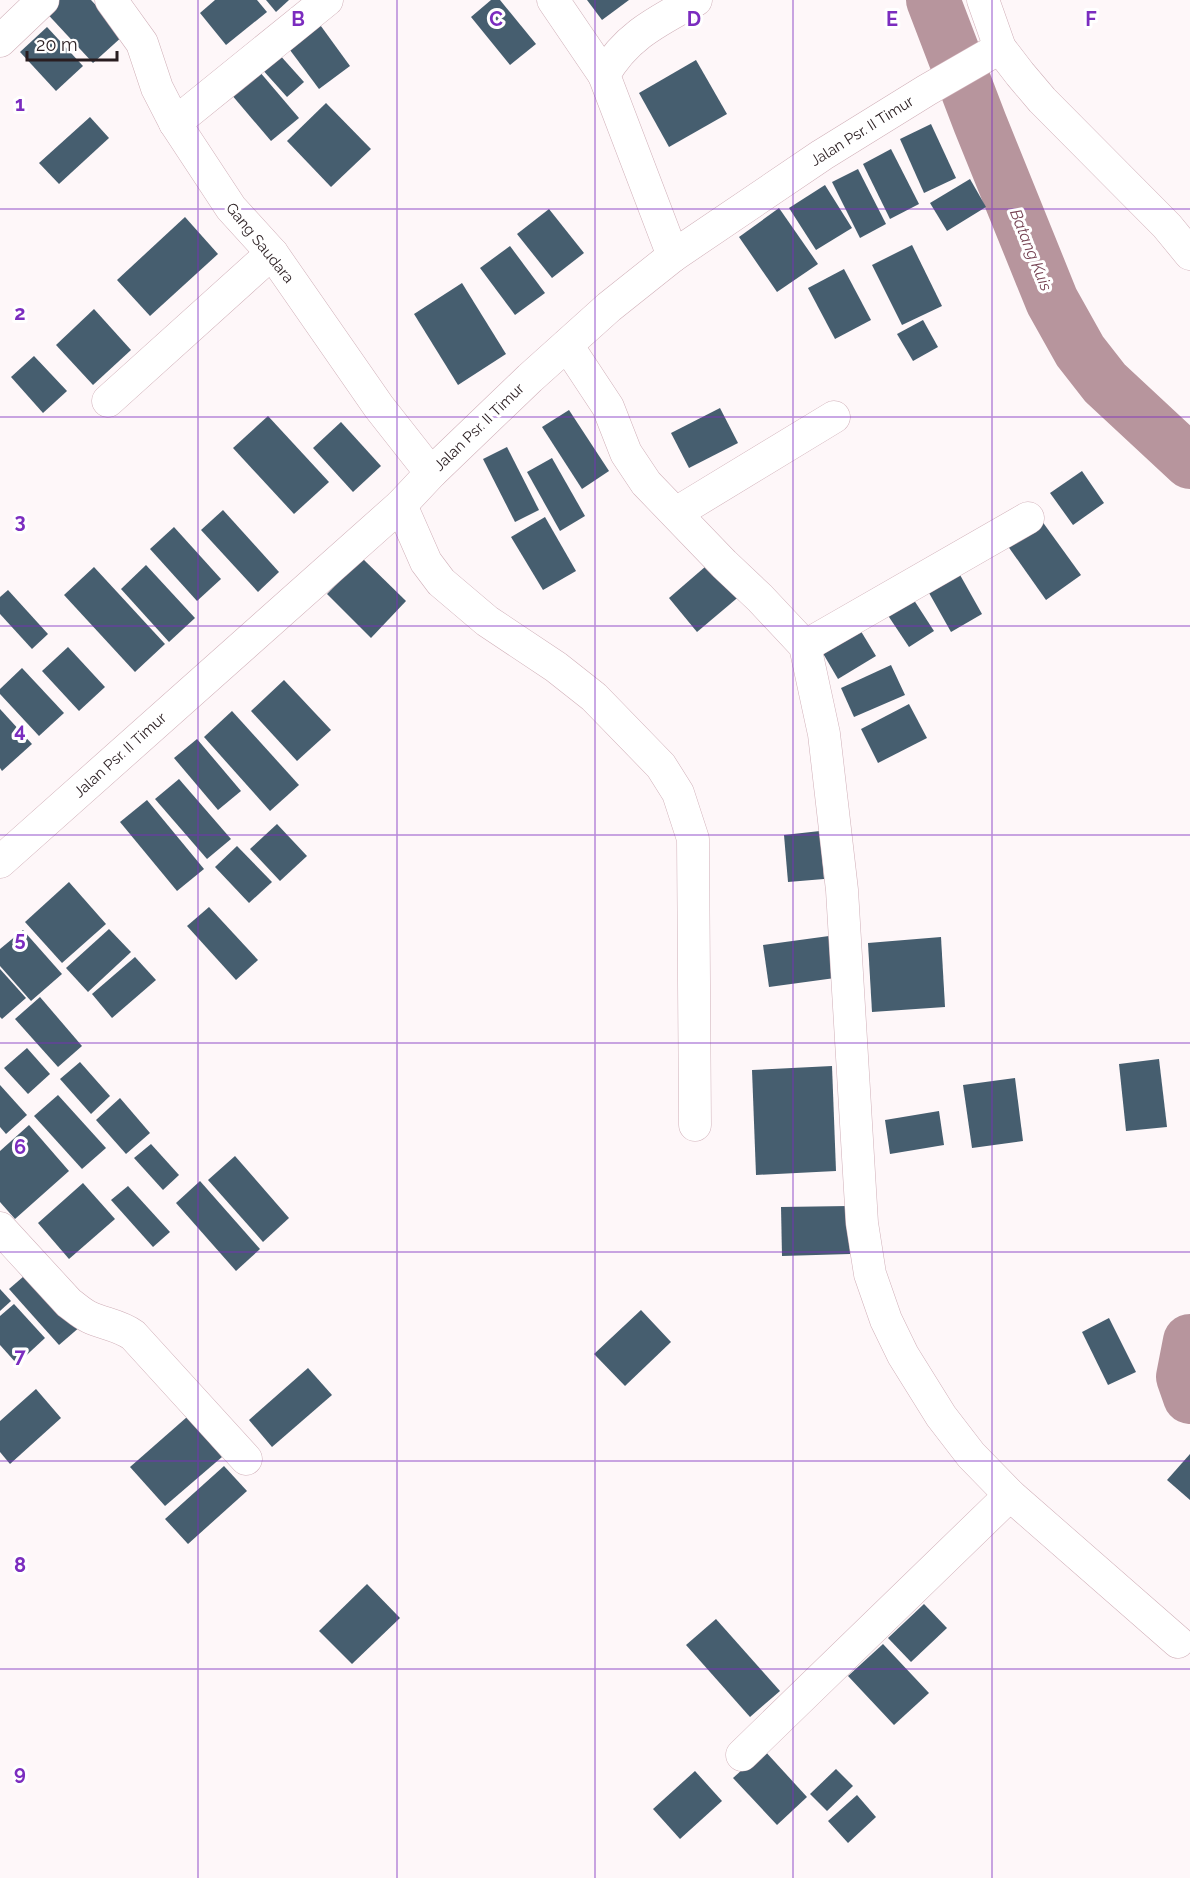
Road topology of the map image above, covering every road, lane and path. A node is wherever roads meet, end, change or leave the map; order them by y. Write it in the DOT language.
graph roads {
  1 [pos="43,0"];
  2 [pos="111,0"];
  3 [pos="327,0"];
  4 [pos="553,0"];
  5 [pos="696,0"];
  6 [pos="983,0"];
  7 [pos="0,41"];
  8 [pos="994,51"];
  9 [pos="604,75"];
  10 [pos="175,123"];
  11 [pos="272,253"];
  12 [pos="1190,254"];
  13 [pos="673,256"];
  14 [pos="567,345"];
  15 [pos="108,401"];
  16 [pos="834,417"];
  17 [pos="431,473"];
  18 [pos="401,505"];
  19 [pos="676,513"];
  20 [pos="1028,518"];
  21 [pos="805,646"];
  22 [pos="0,862"];
  23 [pos="695,1125"];
  24 [pos="0,1228"];
  25 [pos="246,1459"];
  26 [pos="1010,1495"];
  27 [pos="1178,1642"];
  28 [pos="742,1755"];
  1 -- 7 [label="street"];
  2 -- 10 [label="street, Gang Saudara"];
  3 -- 10 [label="street"];
  4 -- 9 [label="street"];
  5 -- 9 [label="street"];
  6 -- 8 [label="street"];
  8 -- 12 [label="street"];
  8 -- 13 [label="street, Jalan Psr. II Timur"];
  9 -- 13 [label="street"];
  10 -- 11 [label="street, Gang Saudara"];
  11 -- 15 [label="street"];
  11 -- 17 [label="street, Gang Saudara"];
  13 -- 14 [label="street, Jalan Psr. II Timur"];
  14 -- 17 [label="street, Jalan Psr. II Timur"];
  14 -- 19 [label="street"];
  16 -- 19 [label="street"];
  17 -- 18 [label="street, Jalan Psr. II Timur"];
  18 -- 22 [label="street, Jalan Psr. II Timur"];
  18 -- 23 [label="street"];
  19 -- 21 [label="street"];
  20 -- 21 [label="street"];
  21 -- 26 [label="street"];
  24 -- 25 [label="street"];
  26 -- 27 [label="street"];
  26 -- 28 [label="street"];
}
